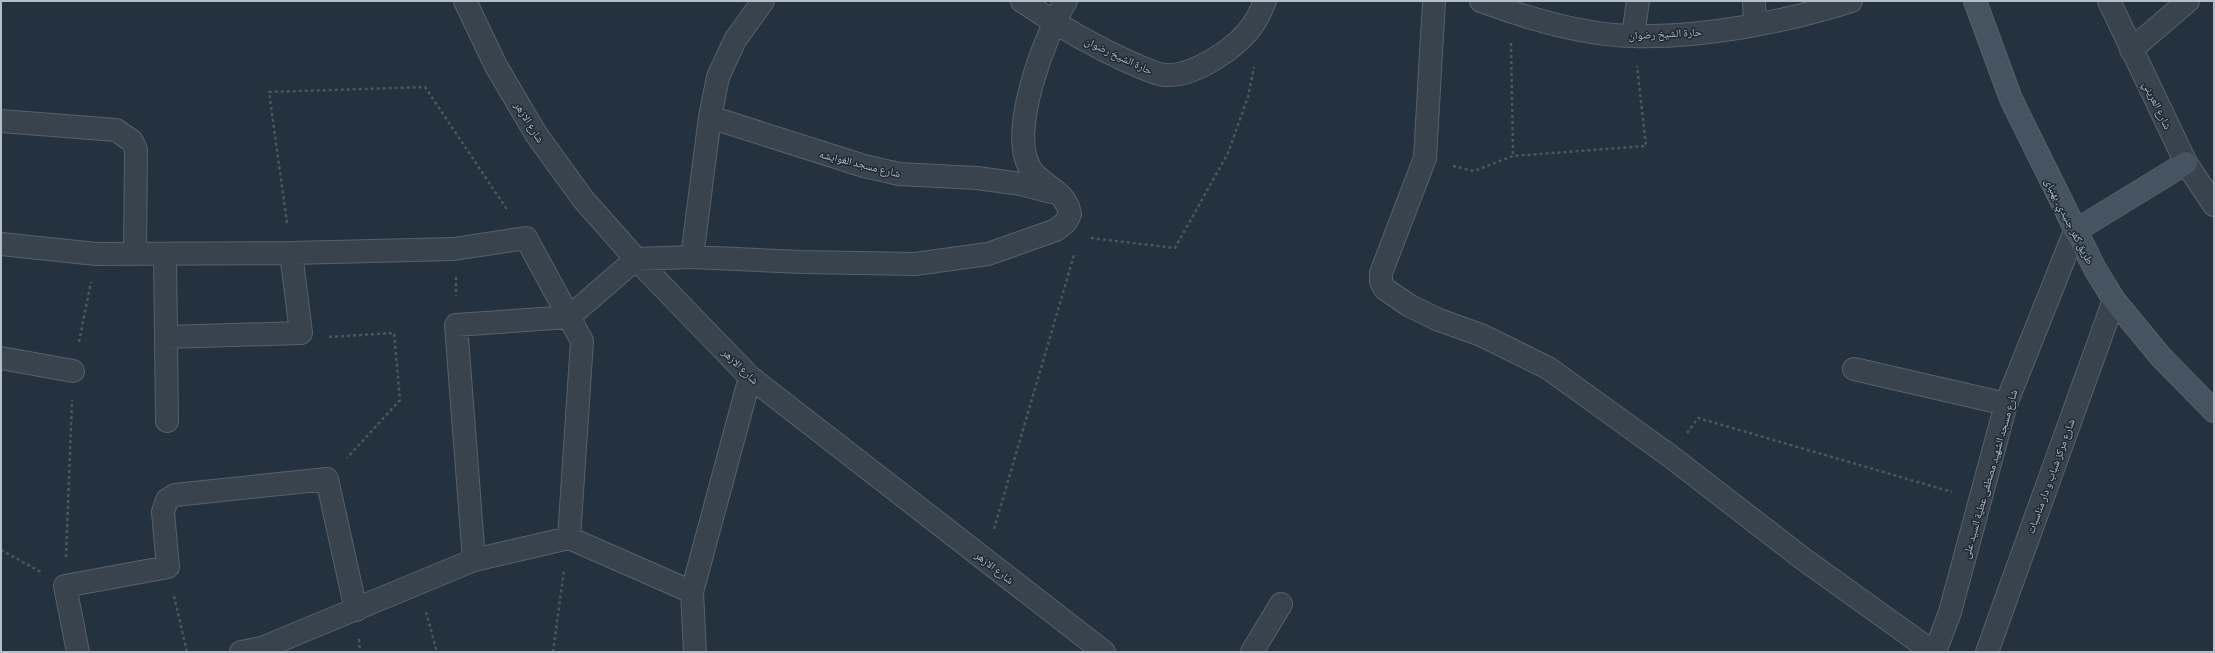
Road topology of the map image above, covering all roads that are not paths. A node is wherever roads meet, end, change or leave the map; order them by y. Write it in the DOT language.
graph roads {
  1 [pos="465,1"];
  2 [pos="1022,1"];
  3 [pos="1066,1"];
  4 [pos="1265,1"];
  5 [pos="1434,1"];
  6 [pos="1481,1"];
  7 [pos="1638,1"];
  8 [pos="1754,1"];
  9 [pos="1851,1"];
  10 [pos="1975,1"];
  11 [pos="2109,1"];
  12 [pos="2188,1"];
  13 [pos="758,3"];
  14 [pos="1053,22"];
  15 [pos="1755,25"];
  16 [pos="1633,36"];
  17 [pos="2131,50"];
  18 [pos="710,117"];
  19 [pos="1,121"];
  20 [pos="2186,163"];
  21 [pos="1062,194"];
  22 [pos="2214,205"];
  23 [pos="2075,231"];
  24 [pos="1,244"];
  25 [pos="291,253"];
  26 [pos="135,254"];
  27 [pos="165,254"];
  28 [pos="692,257"];
  29 [pos="636,259"];
  30 [pos="2114,300"];
  31 [pos="569,317"];
  32 [pos="166,337"];
  33 [pos="1,358"];
  34 [pos="1854,369"];
  35 [pos="73,371"];
  36 [pos="750,377"];
  37 [pos="2006,404"];
  38 [pos="2214,411"];
  39 [pos="167,421"];
  40 [pos="569,538"];
  41 [pos="474,560"];
  42 [pos="692,592"];
  43 [pos="1281,604"];
  44 [pos="356,610"];
  45 [pos="78,652"];
  46 [pos="241,652"];
  47 [pos="695,652"];
  48 [pos="1104,652"];
  49 [pos="1252,652"];
  50 [pos="1934,652"];
  51 [pos="1986,652"];
  1 -- 29 [label="street, شارع الازهر"];
  2 -- 14 [label="street, حارة الشيخ رضوان"];
  3 -- 14 [label="street"];
  4 -- 14 [label="street, حارة الشيخ رضوان"];
  5 -- 50 [label="street"];
  6 -- 16 [label="street, حارة الشيخ رضوان"];
  7 -- 16 [label="street"];
  8 -- 15 [label="street"];
  9 -- 15 [label="street, حارة الشيخ رضوان"];
  10 -- 23 [label="main road, طريق كفر جنيدي, بهنباى"];
  11 -- 17 [label="street, شارع العريني"];
  12 -- 17 [label="street"];
  13 -- 18 [label="street"];
  14 -- 21 [label="street"];
  15 -- 16 [label="street, حارة الشيخ رضوان"];
  17 -- 20 [label="street, شارع العريني"];
  18 -- 21 [label="street, شارع مسجد الغوايشه"];
  18 -- 28 [label="street"];
  19 -- 26 [label="street"];
  20 -- 22 [label="street, شارع العريني"];
  20 -- 23 [label="main road"];
  21 -- 28 [label="street"];
  23 -- 30 [label="main road, طريق كفر جنيدي, بهنباى"];
  23 -- 37 [label="street, شارع مسجد الشهيد مصطفى عطية السيد على"];
  24 -- 26 [label="street"];
  25 -- 27 [label="street"];
  25 -- 31 [label="street"];
  25 -- 32 [label="street"];
  26 -- 27 [label="street"];
  27 -- 32 [label="street"];
  28 -- 29 [label="street"];
  29 -- 31 [label="street"];
  29 -- 36 [label="street, شارع الازهر"];
  30 -- 38 [label="main road, طريق كفر جنيدي, بهنباى"];
  30 -- 51 [label="street, شارع مركز شباب و دار مناسبات"];
  31 -- 40 [label="street"];
  31 -- 41 [label="street"];
  32 -- 39 [label="street"];
  33 -- 35 [label="street"];
  34 -- 37 [label="street"];
  36 -- 42 [label="street"];
  36 -- 48 [label="street, شارع الازهر"];
  37 -- 50 [label="street, شارع مسجد الشهيد مصطفى عطية السيد على"];
  40 -- 41 [label="street"];
  40 -- 42 [label="street"];
  41 -- 44 [label="street"];
  42 -- 47 [label="street"];
  43 -- 49 [label="street"];
  44 -- 45 [label="street"];
  44 -- 46 [label="street"];
}
